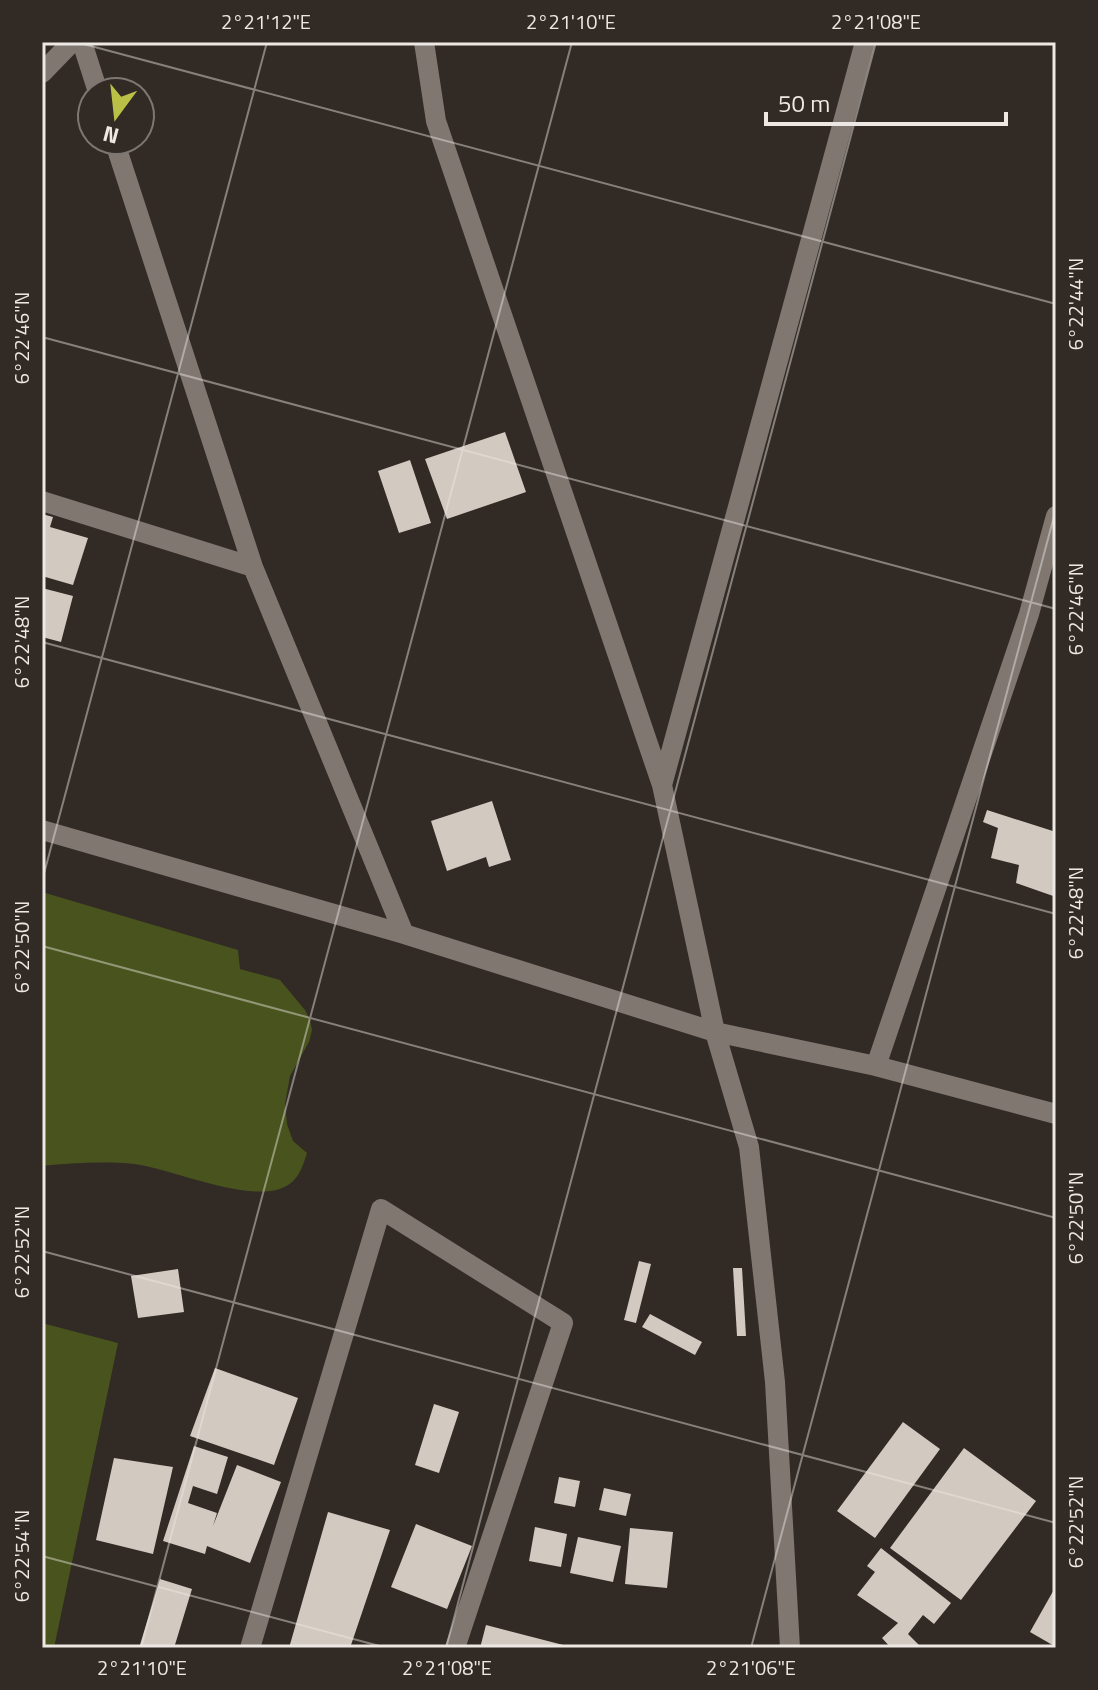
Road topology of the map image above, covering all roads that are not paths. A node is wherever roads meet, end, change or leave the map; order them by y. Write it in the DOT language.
graph roads {
  1 [pos="72,42"];
  2 [pos="82,42"];
  3 [pos="424,42"];
  4 [pos="865,42"];
  5 [pos="42,73"];
  6 [pos="93,76"];
  7 [pos="119,156"];
  8 [pos="42,501"];
  9 [pos="1056,516"];
  10 [pos="253,567"];
  11 [pos="662,785"];
  12 [pos="42,830"];
  13 [pos="404,934"];
  14 [pos="715,1032"];
  15 [pos="876,1066"];
  16 [pos="1056,1114"];
  17 [pos="250,1648"];
  18 [pos="455,1648"];
  19 [pos="790,1648"];
  1 -- 5 [label="street"];
  2 -- 6 [label="street"];
  3 -- 11 [label="street"];
  4 -- 11 [label="street"];
  7 -- 10 [label="street"];
  8 -- 10 [label="street"];
  9 -- 15 [label="street"];
  10 -- 13 [label="street"];
  11 -- 14 [label="street"];
  12 -- 13 [label="street"];
  13 -- 14 [label="street"];
  14 -- 15 [label="street"];
  14 -- 19 [label="street"];
  15 -- 16 [label="street"];
  17 -- 18 [label="street"];
}
